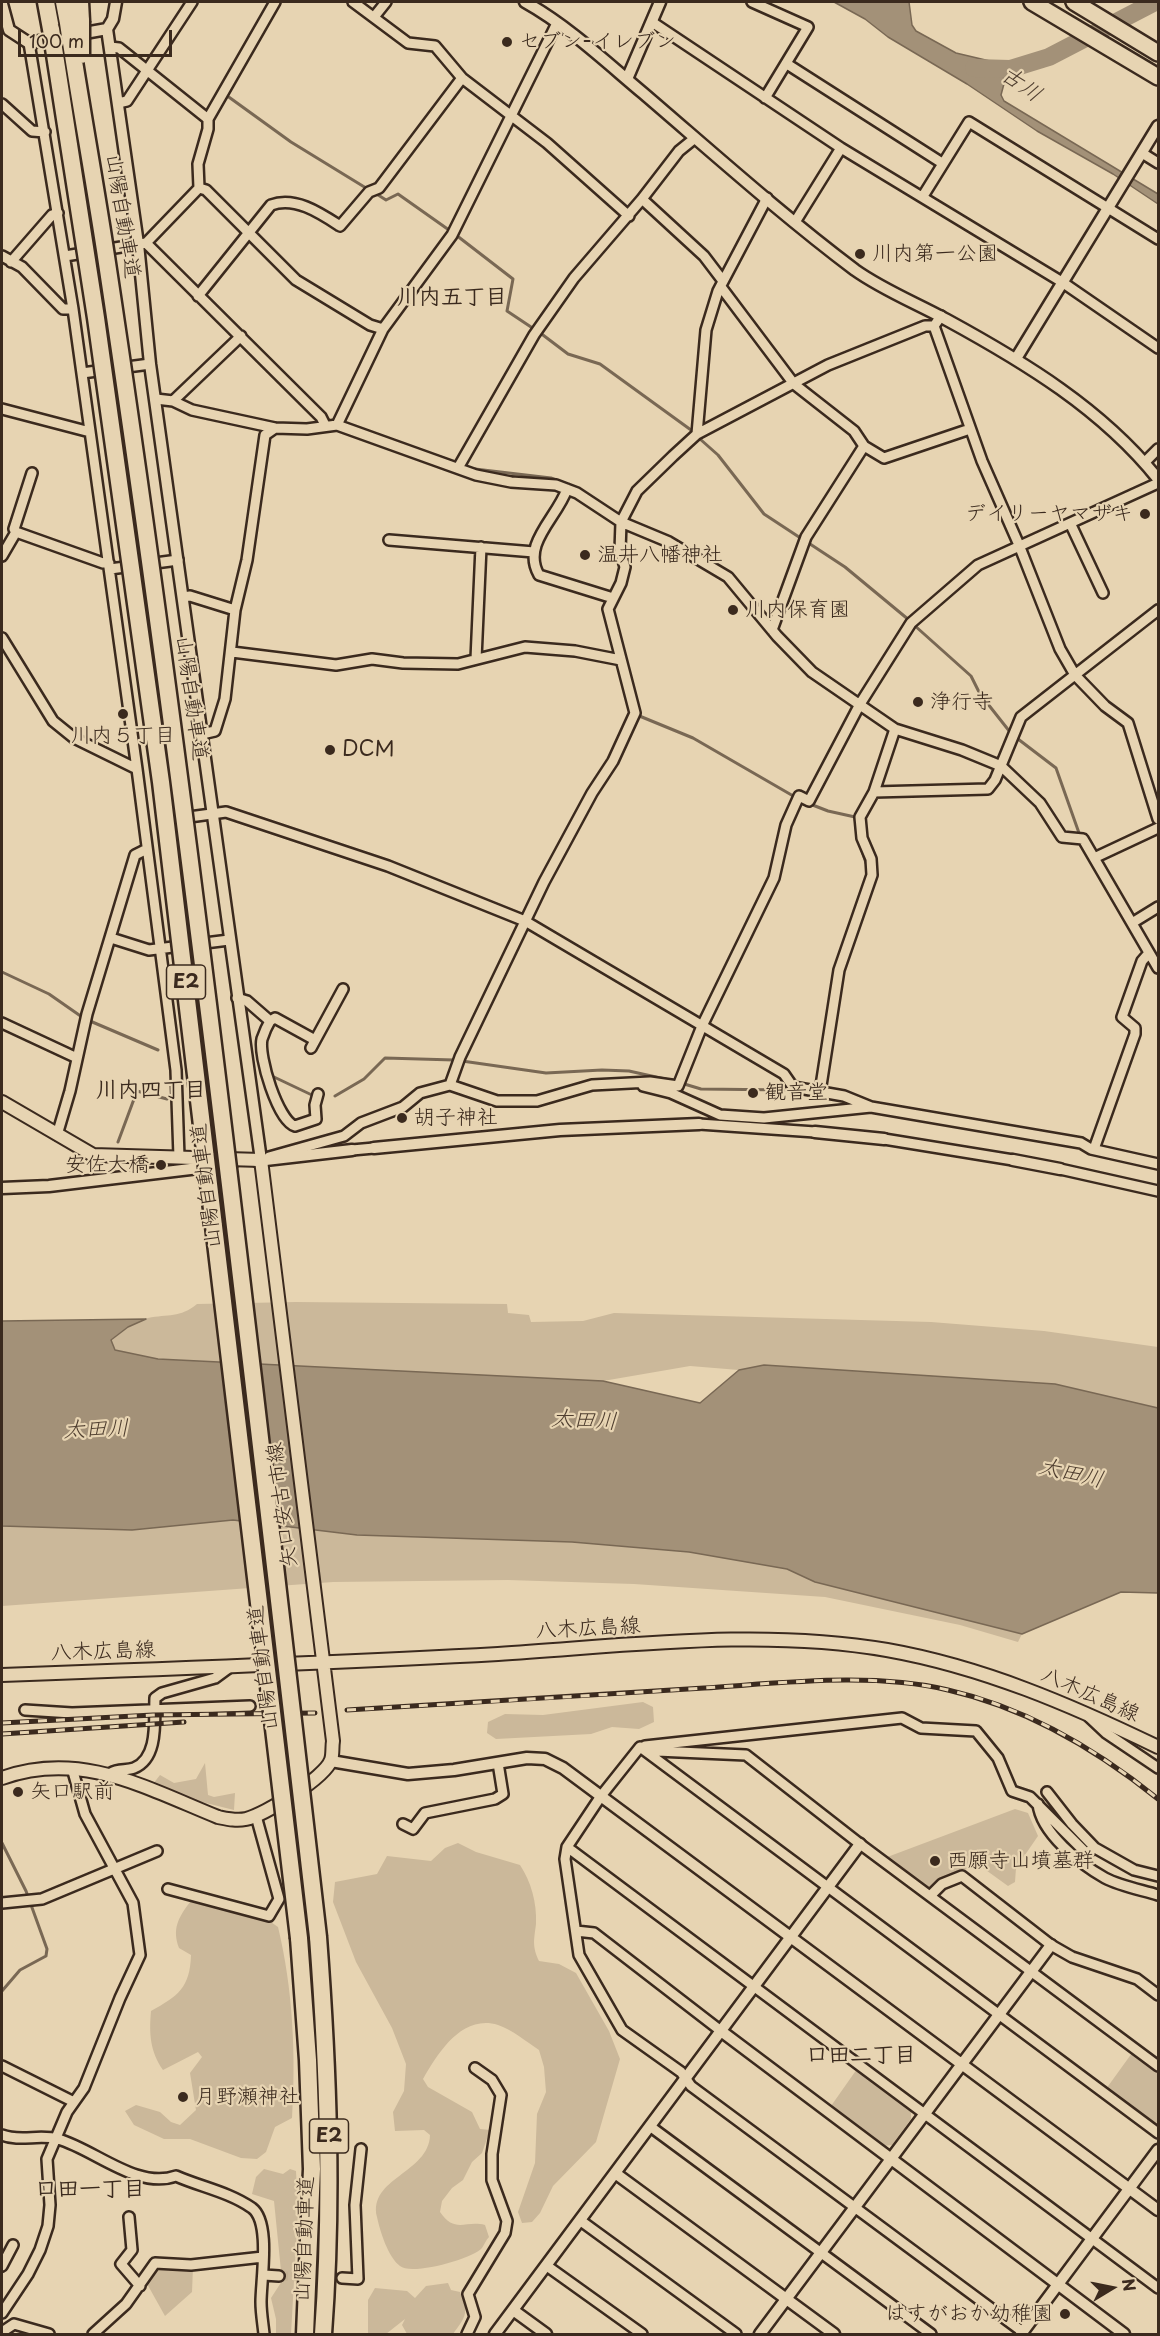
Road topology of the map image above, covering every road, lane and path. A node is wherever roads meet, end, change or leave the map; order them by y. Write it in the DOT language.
graph roads {
  1 [pos="46,2"];
  2 [pos="64,2"];
  3 [pos="80,2"];
  4 [pos="116,2"];
  5 [pos="192,2"];
  6 [pos="274,2"];
  7 [pos="353,2"];
  8 [pos="386,2"];
  9 [pos="660,2"];
  10 [pos="752,2"];
  11 [pos="1032,2"];
  12 [pos="530,3"];
  13 [pos="1077,3"];
  14 [pos="2,4"];
  15 [pos="374,17"];
  16 [pos="74,22"];
  17 [pos="652,22"];
  18 [pos="557,23"];
  19 [pos="107,29"];
  20 [pos="29,43"];
  21 [pos="110,47"];
  22 [pos="1158,53"];
  23 [pos="787,64"];
  24 [pos="148,71"];
  25 [pos="1158,77"];
  26 [pos="462,78"];
  27 [pos="627,79"];
  28 [pos="765,99"];
  29 [pos="118,103"];
  30 [pos="2,104"];
  31 [pos="511,115"];
  32 [pos="208,119"];
  33 [pos="1158,126"];
  34 [pos="45,132"];
  35 [pos="695,138"];
  36 [pos="841,148"];
  37 [pos="1142,153"];
  38 [pos="942,163"];
  39 [pos="1158,163"];
  40 [pos="199,188"];
  41 [pos="923,196"];
  42 [pos="767,198"];
  43 [pos="642,200"];
  44 [pos="1109,208"];
  45 [pos="58,213"];
  46 [pos="629,216"];
  47 [pos="795,222"];
  48 [pos="248,233"];
  49 [pos="1158,239"];
  50 [pos="142,243"];
  51 [pos="2,256"];
  52 [pos="65,256"];
  53 [pos="11,262"];
  54 [pos="1062,282"];
  55 [pos="722,284"];
  56 [pos="198,296"];
  57 [pos="73,309"];
  58 [pos="938,321"];
  59 [pos="383,329"];
  60 [pos="241,336"];
  61 [pos="1158,348"];
  62 [pos="1017,357"];
  63 [pos="150,364"];
  64 [pos="82,373"];
  65 [pos="794,384"];
  66 [pos="156,399"];
  67 [pos="172,401"];
  68 [pos="2,409"];
  69 [pos="324,425"];
  70 [pos="337,425"];
  71 [pos="274,428"];
  72 [pos="970,429"];
  73 [pos="90,432"];
  74 [pos="697,434"];
  75 [pos="864,446"];
  76 [pos="1158,449"];
  77 [pos="1145,462"];
  78 [pos="458,468"];
  79 [pos="32,473"];
  80 [pos="1158,481"];
  81 [pos="567,489"];
  82 [pos="621,522"];
  83 [pos="1071,525"];
  84 [pos="16,532"];
  85 [pos="389,540"];
  86 [pos="1019,545"];
  87 [pos="481,547"];
  88 [pos="534,552"];
  89 [pos="2,556"];
  90 [pos="178,560"];
  91 [pos="109,566"];
  92 [pos="1103,593"];
  93 [pos="183,597"];
  94 [pos="613,598"];
  95 [pos="235,610"];
  96 [pos="1158,610"];
  97 [pos="772,630"];
  98 [pos="2,638"];
  99 [pos="232,652"];
  100 [pos="476,659"];
  101 [pos="621,660"];
  102 [pos="1075,675"];
  103 [pos="860,704"];
  104 [pos="895,729"];
  105 [pos="202,734"];
  106 [pos="1001,766"];
  107 [pos="137,769"];
  108 [pos="874,792"];
  109 [pos="213,813"];
  110 [pos="1158,819"];
  111 [pos="144,824"];
  112 [pos="1158,828"];
  113 [pos="147,849"];
  114 [pos="1094,858"];
  115 [pos="1158,907"];
  116 [pos="525,921"];
  117 [pos="1131,924"];
  118 [pos="111,938"];
  119 [pos="229,940"];
  120 [pos="160,950"];
  121 [pos="1149,953"];
  122 [pos="1158,968"];
  123 [pos="344,993"];
  124 [pos="237,998"];
  125 [pos="270,1021"];
  126 [pos="2,1023"];
  127 [pos="702,1026"];
  128 [pos="77,1058"];
  129 [pos="630,1082"];
  130 [pos="450,1085"];
  131 [pos="820,1092"];
  132 [pos="318,1094"];
  133 [pos="2,1102"];
  134 [pos="871,1107"];
  135 [pos="699,1124"];
  136 [pos="815,1132"];
  137 [pos="57,1135"];
  138 [pos="884,1139"];
  139 [pos="374,1148"];
  140 [pos="1094,1149"];
  141 [pos="352,1150"];
  142 [pos="179,1157"];
  143 [pos="1013,1160"];
  144 [pos="1158,1164"];
  145 [pos="262,1165"];
  146 [pos="1060,1169"];
  147 [pos="2,1188"];
  148 [pos="1158,1191"];
  149 [pos="322,1664"];
  150 [pos="230,1667"];
  151 [pos="2,1675"];
  152 [pos="250,1706"];
  153 [pos="25,1710"];
  154 [pos="154,1710"];
  155 [pos="1086,1713"];
  156 [pos="640,1747"];
  157 [pos="1158,1747"];
  158 [pos="684,1752"];
  159 [pos="331,1761"];
  160 [pos="498,1763"];
  161 [pos="72,1768"];
  162 [pos="1158,1768"];
  163 [pos="111,1773"];
  164 [pos="675,1773"];
  165 [pos="2,1778"];
  166 [pos="1047,1792"];
  167 [pos="601,1796"];
  168 [pos="1038,1804"];
  169 [pos="256,1816"];
  170 [pos="403,1824"];
  171 [pos="860,1844"];
  172 [pos="567,1847"];
  173 [pos="1095,1848"];
  174 [pos="158,1851"];
  175 [pos="115,1868"];
  176 [pos="1158,1876"];
  177 [pos="828,1887"];
  178 [pos="168,1888"];
  179 [pos="932,1894"];
  180 [pos="1158,1895"];
  181 [pos="2,1903"];
  182 [pos="576,1931"];
  183 [pos="791,1937"];
  184 [pos="1051,1945"];
  185 [pos="1031,1972"];
  186 [pos="755,1987"];
  187 [pos="1158,1995"];
  188 [pos="999,2015"];
  189 [pos="721,2031"];
  190 [pos="962,2064"];
  191 [pos="2,2066"];
  192 [pos="1158,2066"];
  193 [pos="474,2068"];
  194 [pos="686,2078"];
  195 [pos="74,2102"];
  196 [pos="925,2114"];
  197 [pos="651,2127"];
  198 [pos="1158,2133"];
  199 [pos="2,2136"];
  200 [pos="55,2138"];
  201 [pos="361,2150"];
  202 [pos="1158,2150"];
  203 [pos="890,2160"];
  204 [pos="615,2173"];
  205 [pos="1130,2188"];
  206 [pos="855,2208"];
  207 [pos="1158,2210"];
  208 [pos="129,2217"];
  209 [pos="581,2221"];
  210 [pos="1093,2238"];
  211 [pos="13,2245"];
  212 [pos="821,2253"];
  213 [pos="263,2257"];
  214 [pos="2,2266"];
  215 [pos="547,2266"];
  216 [pos="264,2275"];
  217 [pos="279,2276"];
  218 [pos="342,2278"];
  219 [pos="140,2286"];
  220 [pos="1057,2286"];
  221 [pos="1158,2288"];
  222 [pos="787,2299"];
  223 [pos="3,2308"];
  224 [pos="513,2310"];
  225 [pos="2,2332"];
  226 [pos="1022,2333"];
  227 [pos="49,2334"];
  228 [pos="93,2334"];
  229 [pos="264,2334"];
  230 [pos="305,2334"];
  231 [pos="323,2334"];
  232 [pos="466,2334"];
  233 [pos="495,2334"];
  234 [pos="546,2334"];
  235 [pos="642,2334"];
  236 [pos="736,2334"];
  237 [pos="760,2334"];
  238 [pos="834,2334"];
  239 [pos="931,2334"];
  240 [pos="1124,2334"];
  1 -- 230 [label="highway, 山陽自動車道 / E2, bridge"];
  2 -- 16 [label="highway"];
  3 -- 16 [label="highway"];
  4 -- 19 [label="street"];
  5 -- 24 [label="street"];
  6 -- 32 [label="street"];
  7 -- 15 [label="street"];
  8 -- 15 [label="street"];
  9 -- 17 [label="street"];
  10 -- 23 [label="street"];
  11 -- 25 [label="highway"];
  12 -- 18 [label="street"];
  13 -- 22 [label="highway"];
  14 -- 20 [label="street"];
  15 -- 26 [label="street"];
  16 -- 231 [label="highway, 山陽自動車道 / E2, bridge"];
  17 -- 27 [label="street"];
  17 -- 28 [label="street"];
  18 -- 27 [label="street"];
  18 -- 31 [label="street"];
  19 -- 20 [label="street"];
  19 -- 21 [label="street"];
  20 -- 34 [label="street"];
  21 -- 24 [label="street"];
  21 -- 29 [label="street"];
  23 -- 28 [label="street"];
  23 -- 38 [label="street"];
  24 -- 29 [label="street"];
  24 -- 32 [label="street"];
  26 -- 31 [label="street"];
  26 -- 48 [label="street"];
  27 -- 35 [label="street"];
  28 -- 36 [label="street"];
  29 -- 50 [label="street"];
  30 -- 34 [label="street"];
  31 -- 46 [label="street"];
  31 -- 59 [label="street"];
  32 -- 40 [label="street"];
  33 -- 37 [label="street"];
  34 -- 45 [label="street"];
  35 -- 42 [label="street"];
  35 -- 43 [label="street"];
  36 -- 41 [label="street"];
  36 -- 47 [label="street"];
  37 -- 39 [label="street"];
  37 -- 44 [label="street"];
  38 -- 41 [label="street"];
  38 -- 44 [label="street"];
  40 -- 48 [label="street"];
  40 -- 50 [label="street"];
  41 -- 54 [label="street"];
  42 -- 47 [label="street"];
  42 -- 55 [label="street"];
  43 -- 46 [label="street"];
  43 -- 55 [label="street"];
  44 -- 49 [label="street"];
  44 -- 54 [label="street"];
  45 -- 52 [label="street"];
  45 -- 53 [label="street"];
  46 -- 78 [label="street"];
  47 -- 58 [label="street"];
  48 -- 56 [label="street"];
  48 -- 59 [label="street"];
  50 -- 52 [label="street"];
  50 -- 56 [label="street"];
  50 -- 63 [label="street"];
  51 -- 53 [label="street"];
  52 -- 57 [label="street"];
  53 -- 57 [label="street"];
  54 -- 61 [label="street"];
  54 -- 62 [label="street"];
  55 -- 65 [label="street"];
  55 -- 74 [label="street"];
  56 -- 60 [label="street"];
  57 -- 64 [label="street"];
  58 -- 62 [label="street"];
  58 -- 65 [label="street"];
  58 -- 72 [label="street"];
  59 -- 70 [label="street"];
  60 -- 67 [label="street"];
  60 -- 69 [label="street"];
  62 -- 77 [label="street"];
  63 -- 64 [label="street"];
  63 -- 66 [label="street"];
  64 -- 73 [label="street"];
  65 -- 74 [label="street"];
  65 -- 75 [label="street"];
  66 -- 67 [label="street"];
  66 -- 90 [label="street"];
  67 -- 71 [label="street"];
  68 -- 73 [label="street"];
  69 -- 70 [label="street"];
  69 -- 71 [label="street"];
  70 -- 78 [label="street"];
  71 -- 95 [label="street"];
  72 -- 75 [label="street"];
  72 -- 86 [label="street"];
  73 -- 91 [label="street"];
  74 -- 82 [label="street"];
  75 -- 97 [label="street"];
  76 -- 77 [label="street"];
  77 -- 80 [label="street"];
  78 -- 81 [label="street"];
  79 -- 84 [label="street"];
  80 -- 83 [label="street"];
  81 -- 82 [label="street"];
  81 -- 88 [label="street"];
  82 -- 94 [label="street"];
  82 -- 97 [label="street"];
  83 -- 86 [label="street"];
  83 -- 92 [label="street"];
  84 -- 89 [label="street"];
  84 -- 91 [label="street"];
  85 -- 87 [label="street"];
  86 -- 102 [label="street"];
  86 -- 103 [label="street"];
  87 -- 88 [label="street"];
  87 -- 100 [label="street"];
  88 -- 94 [label="street"];
  90 -- 91 [label="street"];
  90 -- 93 [label="street"];
  91 -- 107 [label="street"];
  93 -- 95 [label="street"];
  93 -- 105 [label="street"];
  94 -- 101 [label="street"];
  95 -- 99 [label="street"];
  96 -- 102 [label="street"];
  97 -- 103 [label="street"];
  98 -- 107 [label="street"];
  99 -- 100 [label="street"];
  99 -- 105 [label="street"];
  100 -- 101 [label="street"];
  101 -- 116 [label="street"];
  102 -- 106 [label="street"];
  102 -- 110 [label="street"];
  103 -- 104 [label="street"];
  103 -- 127 [label="street"];
  104 -- 106 [label="street"];
  104 -- 108 [label="street"];
  105 -- 109 [label="street"];
  106 -- 108 [label="street"];
  106 -- 114 [label="street"];
  107 -- 111 [label="street"];
  108 -- 131 [label="street"];
  109 -- 111 [label="street"];
  109 -- 116 [label="street"];
  109 -- 119 [label="street"];
  111 -- 113 [label="street"];
  112 -- 114 [label="street"];
  113 -- 118 [label="street"];
  113 -- 120 [label="street"];
  114 -- 117 [label="street"];
  115 -- 117 [label="street"];
  116 -- 127 [label="street"];
  116 -- 130 [label="street"];
  117 -- 121 [label="street"];
  118 -- 120 [label="street"];
  118 -- 128 [label="street"];
  119 -- 120 [label="street"];
  119 -- 124 [label="street"];
  120 -- 142 [label="street"];
  121 -- 122 [label="street"];
  121 -- 140 [label="street"];
  123 -- 125 [label="street"];
  124 -- 125 [label="street"];
  124 -- 145 [label="street"];
  125 -- 132 [label="street"];
  126 -- 128 [label="street"];
  127 -- 129 [label="street"];
  127 -- 131 [label="street"];
  128 -- 137 [label="street"];
  129 -- 130 [label="street"];
  129 -- 134 [label="street"];
  130 -- 145 [label="street"];
  131 -- 134 [label="street"];
  133 -- 137 [label="main road"];
  134 -- 140 [label="street"];
  135 -- 136 [label="street"];
  135 -- 139 [label="street"];
  136 -- 138 [label="street"];
  137 -- 142 [label="main road"];
  138 -- 143 [label="street"];
  139 -- 141 [label="street"];
  140 -- 144 [label="street"];
  141 -- 145 [label="street"];
  142 -- 145 [label="main road"];
  143 -- 146 [label="street"];
  145 -- 147 [label="street"];
  145 -- 149 [label="main road, 矢口安古市線"];
  146 -- 148 [label="street"];
  149 -- 150 [label="main road, 八木広島線"];
  149 -- 155 [label="main road, 八木広島線"];
  149 -- 159 [label="main road, 矢口安古市線"];
  150 -- 151 [label="main road, 八木広島線"];
  150 -- 154 [label="street"];
  152 -- 154 [label="street"];
  153 -- 154 [label="street"];
  154 -- 163 [label="street"];
  155 -- 157 [label="main road, 八木広島線"];
  155 -- 162 [label="street"];
  156 -- 158 [label="street"];
  156 -- 164 [label="street"];
  156 -- 167 [label="street"];
  156 -- 168 [label="street"];
  158 -- 164 [label="street"];
  158 -- 171 [label="street"];
  159 -- 160 [label="street"];
  159 -- 169 [label="main road"];
  160 -- 167 [label="street"];
  160 -- 170 [label="street"];
  161 -- 163 [label="main road"];
  161 -- 165 [label="main road"];
  161 -- 175 [label="street"];
  163 -- 169 [label="main road"];
  164 -- 177 [label="street"];
  166 -- 173 [label="street"];
  167 -- 172 [label="street"];
  167 -- 183 [label="street"];
  168 -- 173 [label="street"];
  168 -- 180 [label="street"];
  169 -- 178 [label="street"];
  171 -- 177 [label="street"];
  171 -- 179 [label="street"];
  172 -- 182 [label="street"];
  172 -- 186 [label="street"];
  173 -- 176 [label="street"];
  174 -- 175 [label="street"];
  175 -- 181 [label="street"];
  175 -- 195 [label="street"];
  177 -- 183 [label="street"];
  177 -- 188 [label="street"];
  179 -- 184 [label="street"];
  179 -- 185 [label="street"];
  182 -- 189 [label="street"];
  182 -- 194 [label="street"];
  183 -- 186 [label="street"];
  183 -- 190 [label="street"];
  184 -- 185 [label="street"];
  184 -- 187 [label="street"];
  185 -- 188 [label="street"];
  185 -- 192 [label="street"];
  186 -- 189 [label="street"];
  186 -- 196 [label="street"];
  188 -- 190 [label="street"];
  188 -- 198 [label="street"];
  189 -- 194 [label="street"];
  189 -- 203 [label="street"];
  190 -- 196 [label="street"];
  190 -- 205 [label="street"];
  191 -- 195 [label="street"];
  193 -- 232 [label="street"];
  194 -- 197 [label="street"];
  194 -- 206 [label="street"];
  195 -- 200 [label="street"];
  196 -- 203 [label="street"];
  196 -- 210 [label="street"];
  197 -- 204 [label="street"];
  197 -- 212 [label="street"];
  199 -- 200 [label="street"];
  200 -- 213 [label="street"];
  200 -- 223 [label="street"];
  201 -- 218 [label="street"];
  202 -- 205 [label="street"];
  203 -- 206 [label="street"];
  203 -- 220 [label="street"];
  204 -- 209 [label="street"];
  204 -- 222 [label="street"];
  205 -- 207 [label="street"];
  205 -- 210 [label="street"];
  206 -- 212 [label="street"];
  206 -- 226 [label="street"];
  208 -- 219 [label="street"];
  209 -- 215 [label="street"];
  209 -- 236 [label="street"];
  210 -- 220 [label="street"];
  210 -- 221 [label="street"];
  211 -- 214 [label="street"];
  212 -- 222 [label="street"];
  212 -- 239 [label="street"];
  213 -- 216 [label="street"];
  213 -- 219 [label="street"];
  215 -- 224 [label="street"];
  215 -- 235 [label="street"];
  216 -- 217 [label="street"];
  216 -- 229 [label="street"];
  219 -- 228 [label="street"];
  220 -- 226 [label="street"];
  220 -- 240 [label="street"];
  222 -- 237 [label="street"];
  222 -- 238 [label="street"];
  224 -- 233 [label="street"];
  224 -- 234 [label="street"];
  225 -- 227 [label="street"];
}
